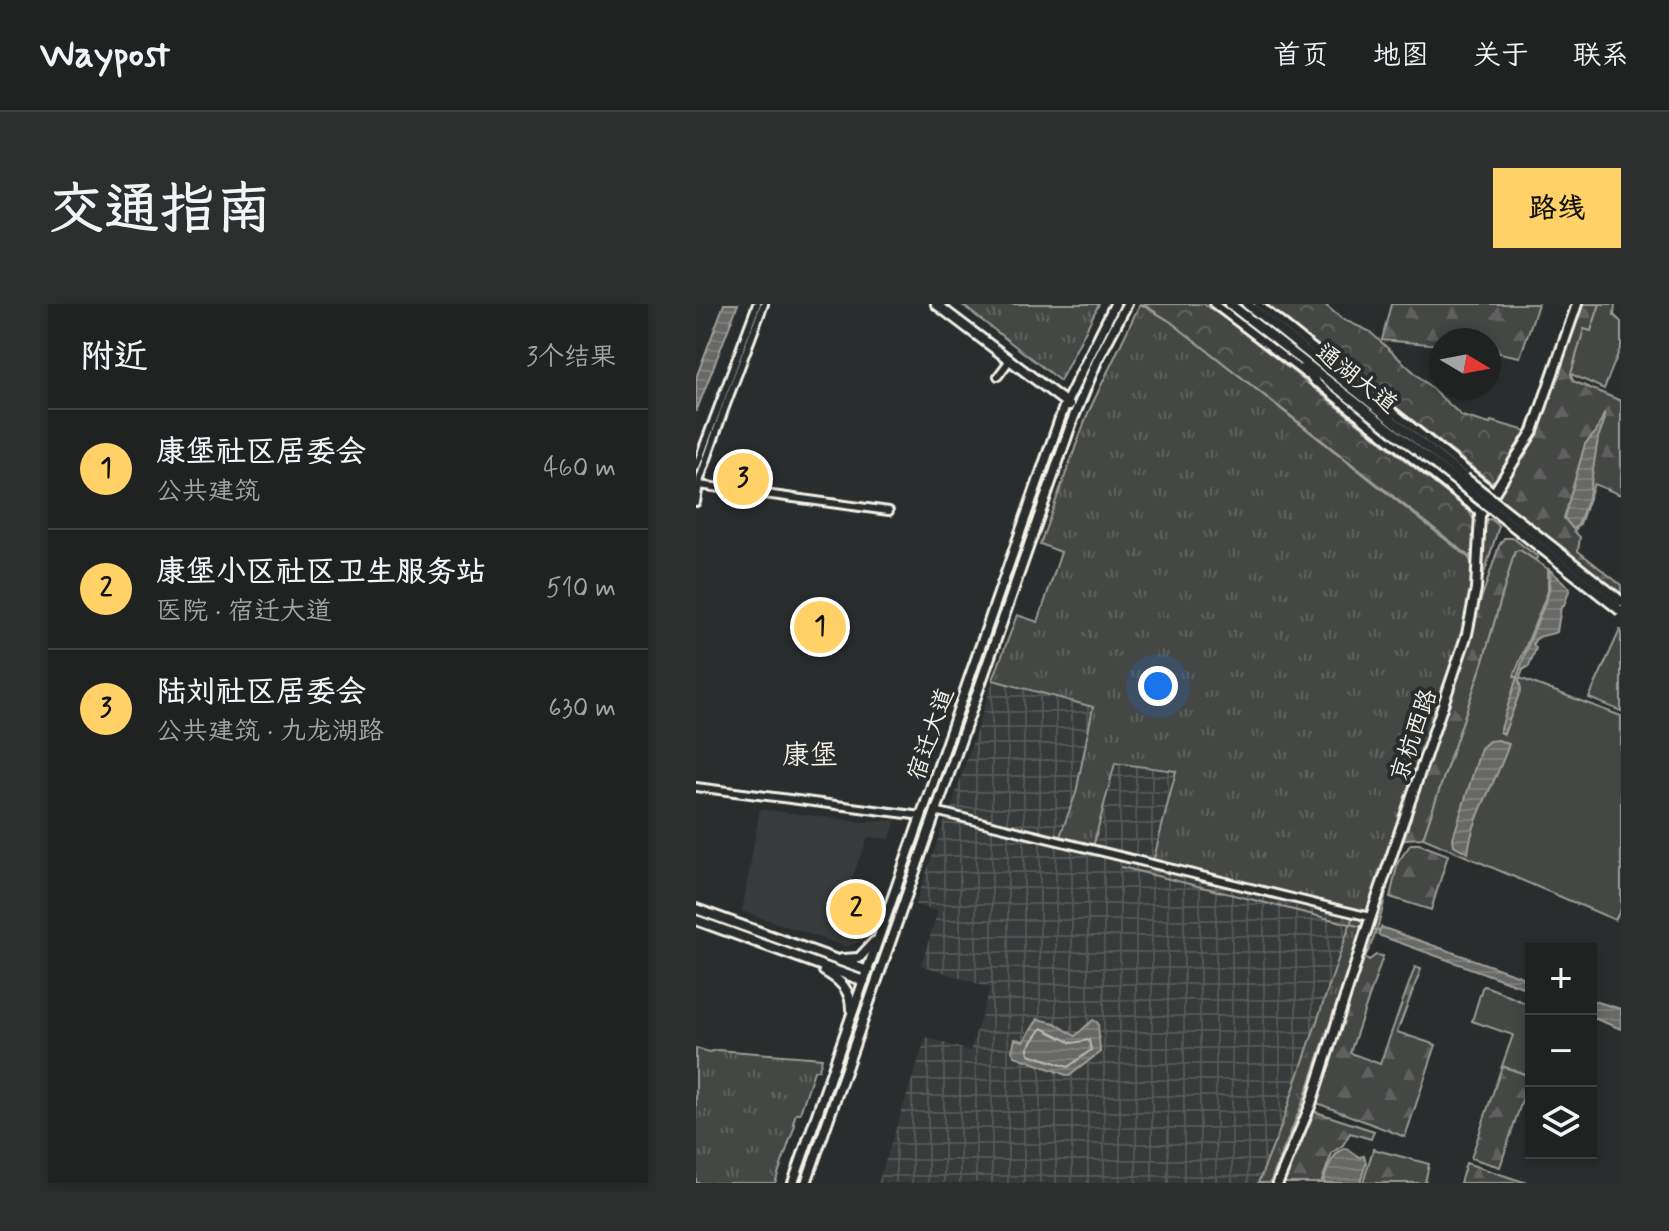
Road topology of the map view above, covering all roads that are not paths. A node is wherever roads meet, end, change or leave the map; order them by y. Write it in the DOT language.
graph roads {
  1 [pos="757,304"];
  2 [pos="764,304"];
  3 [pos="936,304"];
  4 [pos="1115,304"];
  5 [pos="1127,304"];
  6 [pos="1214,304"];
  7 [pos="1230,304"];
  8 [pos="1247,304"];
  9 [pos="1258,304"];
  10 [pos="1577,304"];
  11 [pos="1277,328"];
  12 [pos="1297,356"];
  13 [pos="1010,360"];
  14 [pos="998,376"];
  15 [pos="1316,382"];
  16 [pos="1066,403"];
  17 [pos="1077,410"];
  18 [pos="696,467"];
  19 [pos="1462,481"];
  20 [pos="698,485"];
  21 [pos="1494,492"];
  22 [pos="696,502"];
  23 [pos="1482,510"];
  24 [pos="889,511"];
  25 [pos="1621,601"];
  26 [pos="1621,611"];
  27 [pos="696,787"];
  28 [pos="935,811"];
  29 [pos="922,816"];
  30 [pos="696,909"];
  31 [pos="887,917"];
  32 [pos="1370,917"];
  33 [pos="696,920"];
  34 [pos="809,949"];
  35 [pos="803,958"];
  36 [pos="868,971"];
  37 [pos="864,981"];
  38 [pos="846,1034"];
  39 [pos="793,1183"];
  40 [pos="806,1183"];
  41 [pos="1278,1183"];
  1 -- 18 [label="street"];
  2 -- 20 [label="street"];
  3 -- 13 [label="main road"];
  4 -- 16 [label="main road, 宿迁大道"];
  5 -- 17 [label="main road, 宿迁大道"];
  6 -- 15 [label="street"];
  7 -- 12 [label="main road, 通湖大道"];
  8 -- 11 [label="main road, 通湖大道"];
  9 -- 11 [label="main road"];
  9 -- 21 [label="street"];
  10 -- 21 [label="main road, 京杭西路"];
  11 -- 19 [label="main road, 通湖大道"];
  12 -- 15 [label="main road"];
  12 -- 19 [label="main road, 通湖大道"];
  13 -- 14 [label="street"];
  13 -- 16 [label="main road"];
  15 -- 23 [label="street"];
  16 -- 17 [label="main road"];
  16 -- 29 [label="main road, 宿迁大道"];
  17 -- 28 [label="main road, 宿迁大道"];
  19 -- 25 [label="main road, bridge"];
  19 -- 26 [label="main road, bridge"];
  20 -- 22 [label="street"];
  20 -- 24 [label="street"];
  21 -- 23 [label="main road, 京杭西路"];
  23 -- 32 [label="main road, 京杭西路"];
  27 -- 29 [label="street"];
  28 -- 32 [label="street"];
  28 -- 40 [label="main road, 宿迁大道"];
  29 -- 31 [label="main road, 宿迁大道"];
  30 -- 34 [label="main road"];
  31 -- 34 [label="main road"];
  31 -- 36 [label="main road, 宿迁大道"];
  32 -- 41 [label="main road, 京杭西路"];
  33 -- 35 [label="main road"];
  34 -- 36 [label="main road"];
  35 -- 37 [label="main road"];
  35 -- 38 [label="main road"];
  36 -- 37 [label="main road, 宿迁大道"];
  37 -- 38 [label="main road, 宿迁大道"];
  38 -- 39 [label="main road, 宿迁大道"];
}
